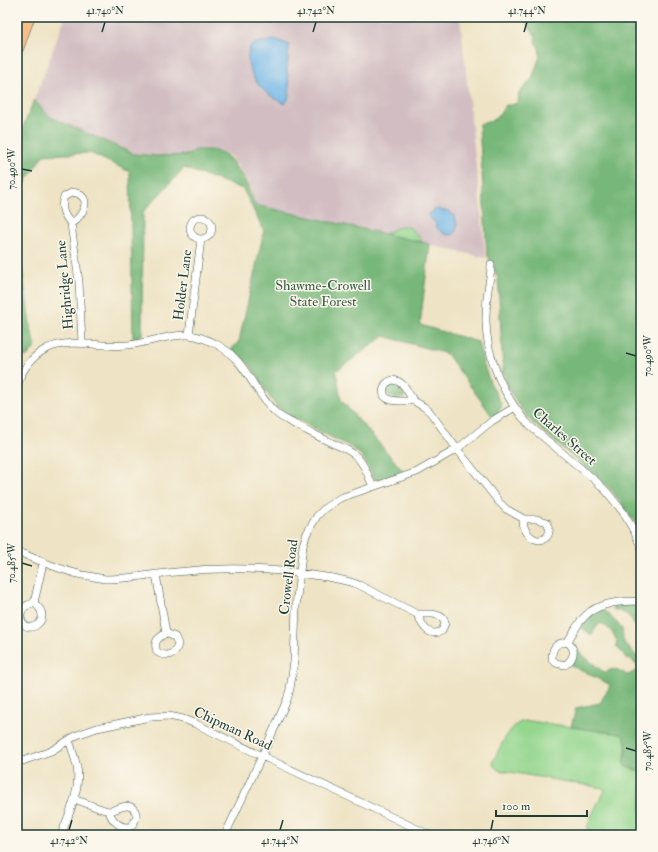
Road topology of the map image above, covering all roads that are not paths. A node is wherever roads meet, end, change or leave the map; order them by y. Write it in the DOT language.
graph roads {
  1 [pos="28,17"];
  2 [pos="17,48"];
  3 [pos="71,224"];
  4 [pos="201,239"];
  5 [pos="491,264"];
  6 [pos="189,335"];
  7 [pos="82,343"];
  8 [pos="17,386"];
  9 [pos="414,401"];
  10 [pos="515,406"];
  11 [pos="457,449"];
  12 [pos="373,487"];
  13 [pos="524,519"];
  14 [pos="641,547"];
  15 [pos="17,551"];
  16 [pos="43,563"];
  17 [pos="299,573"];
  18 [pos="156,574"];
  19 [pos="641,601"];
  20 [pos="34,603"];
  21 [pos="417,614"];
  22 [pos="166,633"];
  23 [pos="567,642"];
  24 [pos="69,740"];
  25 [pos="262,756"];
  26 [pos="17,763"];
  27 [pos="74,799"];
  28 [pos="109,811"];
  29 [pos="61,835"];
  30 [pos="225,835"];
  31 [pos="430,835"];
  1 -- 2 [label="highway"];
  3 -- 7 [label="street, Highridge Lane"];
  4 -- 6 [label="street, Holder Lane"];
  5 -- 10 [label="street, Charles Street"];
  6 -- 7 [label="street"];
  6 -- 12 [label="street"];
  7 -- 8 [label="street"];
  9 -- 11 [label="street"];
  10 -- 11 [label="street, Crowell Road"];
  10 -- 14 [label="street, Charles Street"];
  11 -- 12 [label="street, Crowell Road"];
  11 -- 13 [label="street"];
  12 -- 17 [label="street, Crowell Road"];
  15 -- 16 [label="street"];
  16 -- 18 [label="street"];
  16 -- 20 [label="street"];
  17 -- 18 [label="street"];
  17 -- 21 [label="street"];
  17 -- 25 [label="street, Crowell Road"];
  18 -- 22 [label="street"];
  19 -- 23 [label="street"];
  24 -- 25 [label="street, Chipman Road"];
  24 -- 26 [label="street, Chipman Road"];
  24 -- 27 [label="street"];
  25 -- 30 [label="street, Crowell Road"];
  25 -- 31 [label="street, Chipman Road"];
  27 -- 28 [label="street"];
  27 -- 29 [label="street"];
}
